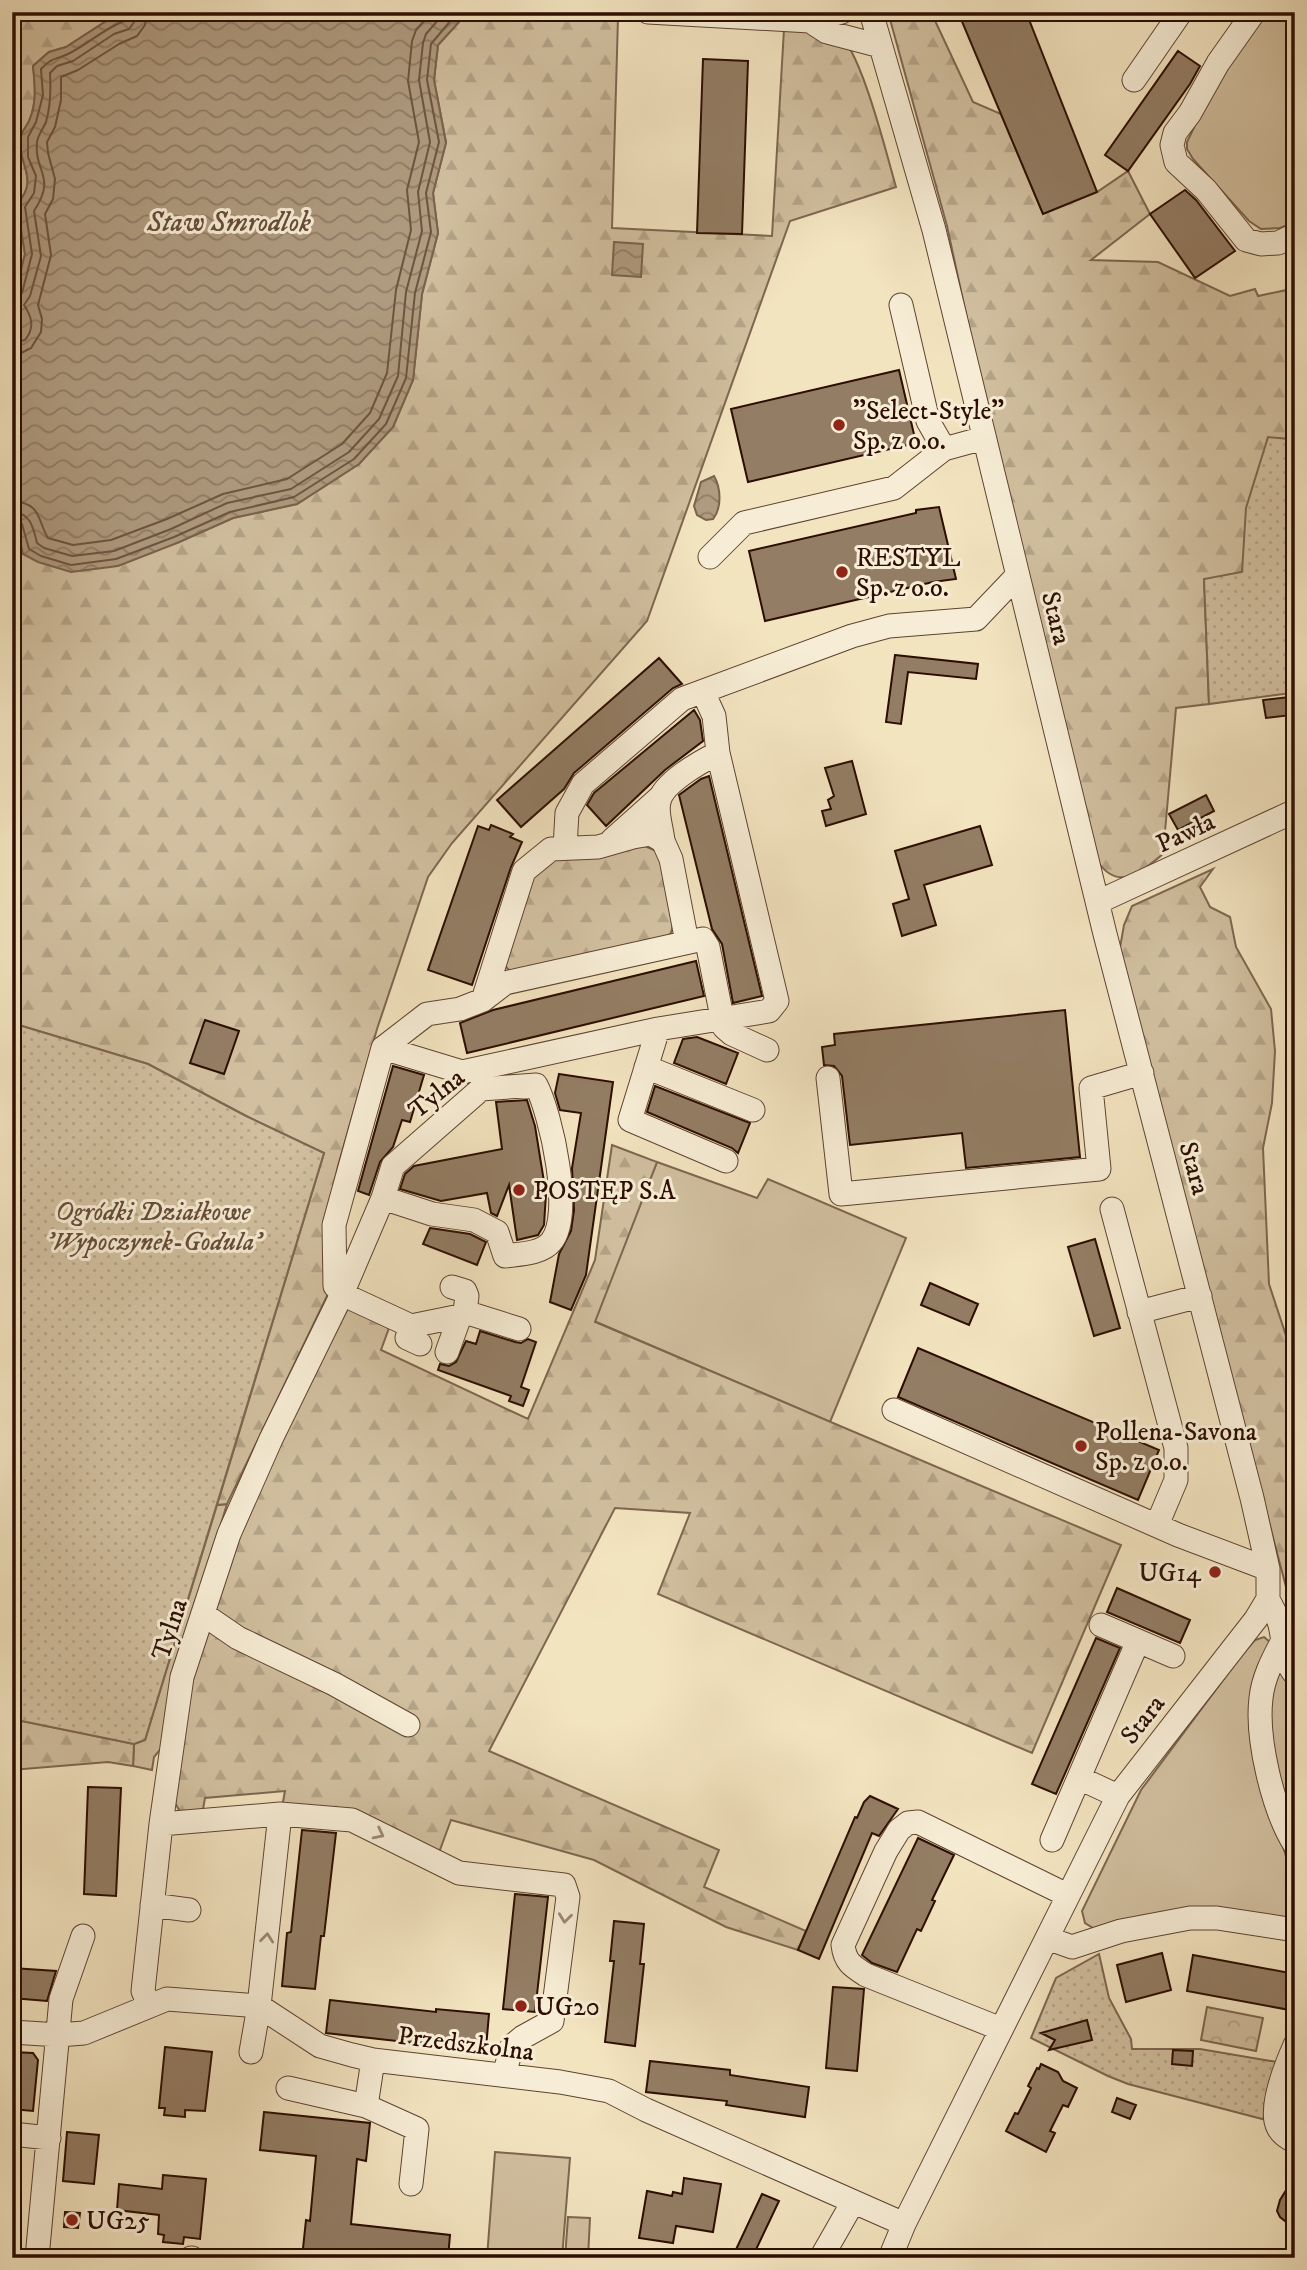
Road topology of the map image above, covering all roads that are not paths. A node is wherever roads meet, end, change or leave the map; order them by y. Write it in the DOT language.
graph roads {
  1 [pos="648,12"];
  2 [pos="842,12"];
  3 [pos="871,12"];
  4 [pos="1181,12"];
  5 [pos="1254,12"];
  6 [pos="810,21"];
  7 [pos="880,46"];
  8 [pos="1134,80"];
  9 [pos="1295,235"];
  10 [pos="901,305"];
  11 [pos="984,439"];
  12 [pos="944,449"];
  13 [pos="710,557"];
  14 [pos="1017,576"];
  15 [pos="703,692"];
  16 [pos="718,753"];
  17 [pos="659,798"];
  18 [pos="1295,811"];
  19 [pos="663,841"];
  20 [pos="605,845"];
  21 [pos="565,848"];
  22 [pos="1098,902"];
  23 [pos="688,942"];
  24 [pos="483,1000"];
  25 [pos="721,1019"];
  26 [pos="659,1029"];
  27 [pos="383,1048"];
  28 [pos="767,1050"];
  29 [pos="646,1067"];
  30 [pos="1142,1073"];
  31 [pos="828,1078"];
  32 [pos="753,1110"];
  33 [pos="726,1161"];
  34 [pos="383,1198"];
  35 [pos="1112,1209"];
  36 [pos="452,1287"];
  37 [pos="342,1294"];
  38 [pos="1200,1296"];
  39 [pos="1139,1312"];
  40 [pos="463,1314"];
  41 [pos="519,1329"];
  42 [pos="447,1352"];
  43 [pos="894,1410"];
  44 [pos="1157,1525"];
  45 [pos="1268,1569"];
  46 [pos="1268,1599"];
  47 [pos="203,1614"];
  48 [pos="1101,1625"];
  49 [pos="1138,1641"];
  50 [pos="1282,1642"];
  51 [pos="1173,1656"];
  52 [pos="1295,1674"];
  53 [pos="408,1725"];
  54 [pos="1079,1777"];
  55 [pos="1118,1796"];
  56 [pos="281,1814"];
  57 [pos="161,1824"];
  58 [pos="1052,1840"];
  59 [pos="1295,1845"];
  60 [pos="1067,1895"];
  61 [pos="152,1905"];
  62 [pos="189,1910"];
  63 [pos="1295,1930"];
  64 [pos="83,1936"];
  65 [pos="1047,1938"];
  66 [pos="149,2005"];
  67 [pos="259,2006"];
  68 [pos="1001,2029"];
  69 [pos="12,2032"];
  70 [pos="59,2035"];
  71 [pos="1295,2045"];
  72 [pos="251,2052"];
  73 [pos="373,2060"];
  74 [pos="503,2075"];
  75 [pos="288,2088"];
  76 [pos="366,2106"];
  77 [pos="12,2134"];
  78 [pos="49,2138"];
  79 [pos="1295,2142"];
  80 [pos="411,2184"];
  81 [pos="853,2202"];
  82 [pos="904,2224"];
  83 [pos="37,2258"];
  84 [pos="821,2258"];
  85 [pos="890,2258"];
  1 -- 6 [label="street"];
  2 -- 6 [label="street"];
  3 -- 7 [label="street, Stara"];
  4 -- 8 [label="street"];
  5 -- 9 [label="street"];
  6 -- 7 [label="street"];
  7 -- 11 [label="street, Stara"];
  10 -- 12 [label="street"];
  11 -- 12 [label="street"];
  11 -- 14 [label="street, Stara"];
  12 -- 13 [label="street"];
  14 -- 15 [label="street"];
  14 -- 22 [label="street, Stara"];
  15 -- 16 [label="street"];
  15 -- 21 [label="street"];
  16 -- 17 [label="street"];
  16 -- 25 [label="street"];
  17 -- 19 [label="street"];
  17 -- 20 [label="street"];
  18 -- 22 [label="street, Pawła"];
  19 -- 20 [label="street"];
  19 -- 23 [label="street"];
  20 -- 21 [label="street"];
  21 -- 24 [label="street"];
  22 -- 30 [label="street, Stara"];
  23 -- 24 [label="street"];
  23 -- 25 [label="street"];
  24 -- 27 [label="street"];
  25 -- 26 [label="street"];
  25 -- 28 [label="street"];
  26 -- 27 [label="street"];
  26 -- 29 [label="street"];
  27 -- 37 [label="street, Tylna"];
  29 -- 32 [label="street"];
  29 -- 33 [label="street"];
  30 -- 31 [label="street"];
  30 -- 38 [label="street, Stara"];
  34 -- 34 [label="street, Tylna"];
  34 -- 37 [label="street, Tylna"];
  35 -- 39 [label="street"];
  36 -- 40 [label="street"];
  37 -- 40 [label="street"];
  37 -- 47 [label="street, Tylna"];
  38 -- 39 [label="street"];
  38 -- 45 [label="street, Stara"];
  39 -- 44 [label="street"];
  40 -- 41 [label="street"];
  40 -- 42 [label="street"];
  43 -- 44 [label="street"];
  44 -- 45 [label="street"];
  45 -- 46 [label="street, Stara"];
  46 -- 50 [label="street"];
  46 -- 55 [label="street, Stara"];
  47 -- 53 [label="street"];
  47 -- 57 [label="street, Tylna"];
  48 -- 49 [label="street"];
  49 -- 51 [label="street"];
  49 -- 54 [label="street"];
  50 -- 52 [label="street"];
  50 -- 59 [label="street"];
  54 -- 55 [label="street"];
  54 -- 58 [label="street"];
  55 -- 60 [label="street, Stara"];
  56 -- 57 [label="street"];
  67 -- 56 [label="street, one-way"];
  56 -- 74 [label="street, one-way"];
  57 -- 61 [label="street, Tylna"];
  60 -- 65 [label="street, Stara"];
  60 -- 68 [label="street"];
  61 -- 62 [label="street"];
  61 -- 66 [label="street, Tylna"];
  63 -- 65 [label="street"];
  64 -- 70 [label="street"];
  65 -- 68 [label="street, Stara"];
  66 -- 67 [label="street, Przedszkolna"];
  66 -- 70 [label="street, Przedszkolna"];
  67 -- 72 [label="street"];
  67 -- 73 [label="street, Przedszkolna"];
  68 -- 82 [label="street, Stara"];
  69 -- 70 [label="street, Przedszkolna"];
  70 -- 78 [label="street"];
  71 -- 79 [label="street"];
  73 -- 74 [label="street, Przedszkolna"];
  73 -- 76 [label="street"];
  74 -- 81 [label="street, Przedszkolna"];
  75 -- 76 [label="street"];
  76 -- 80 [label="street"];
  77 -- 78 [label="street"];
  78 -- 83 [label="street"];
  81 -- 82 [label="street, Przedszkolna"];
  81 -- 84 [label="street"];
  82 -- 85 [label="street, Stara"];
}
